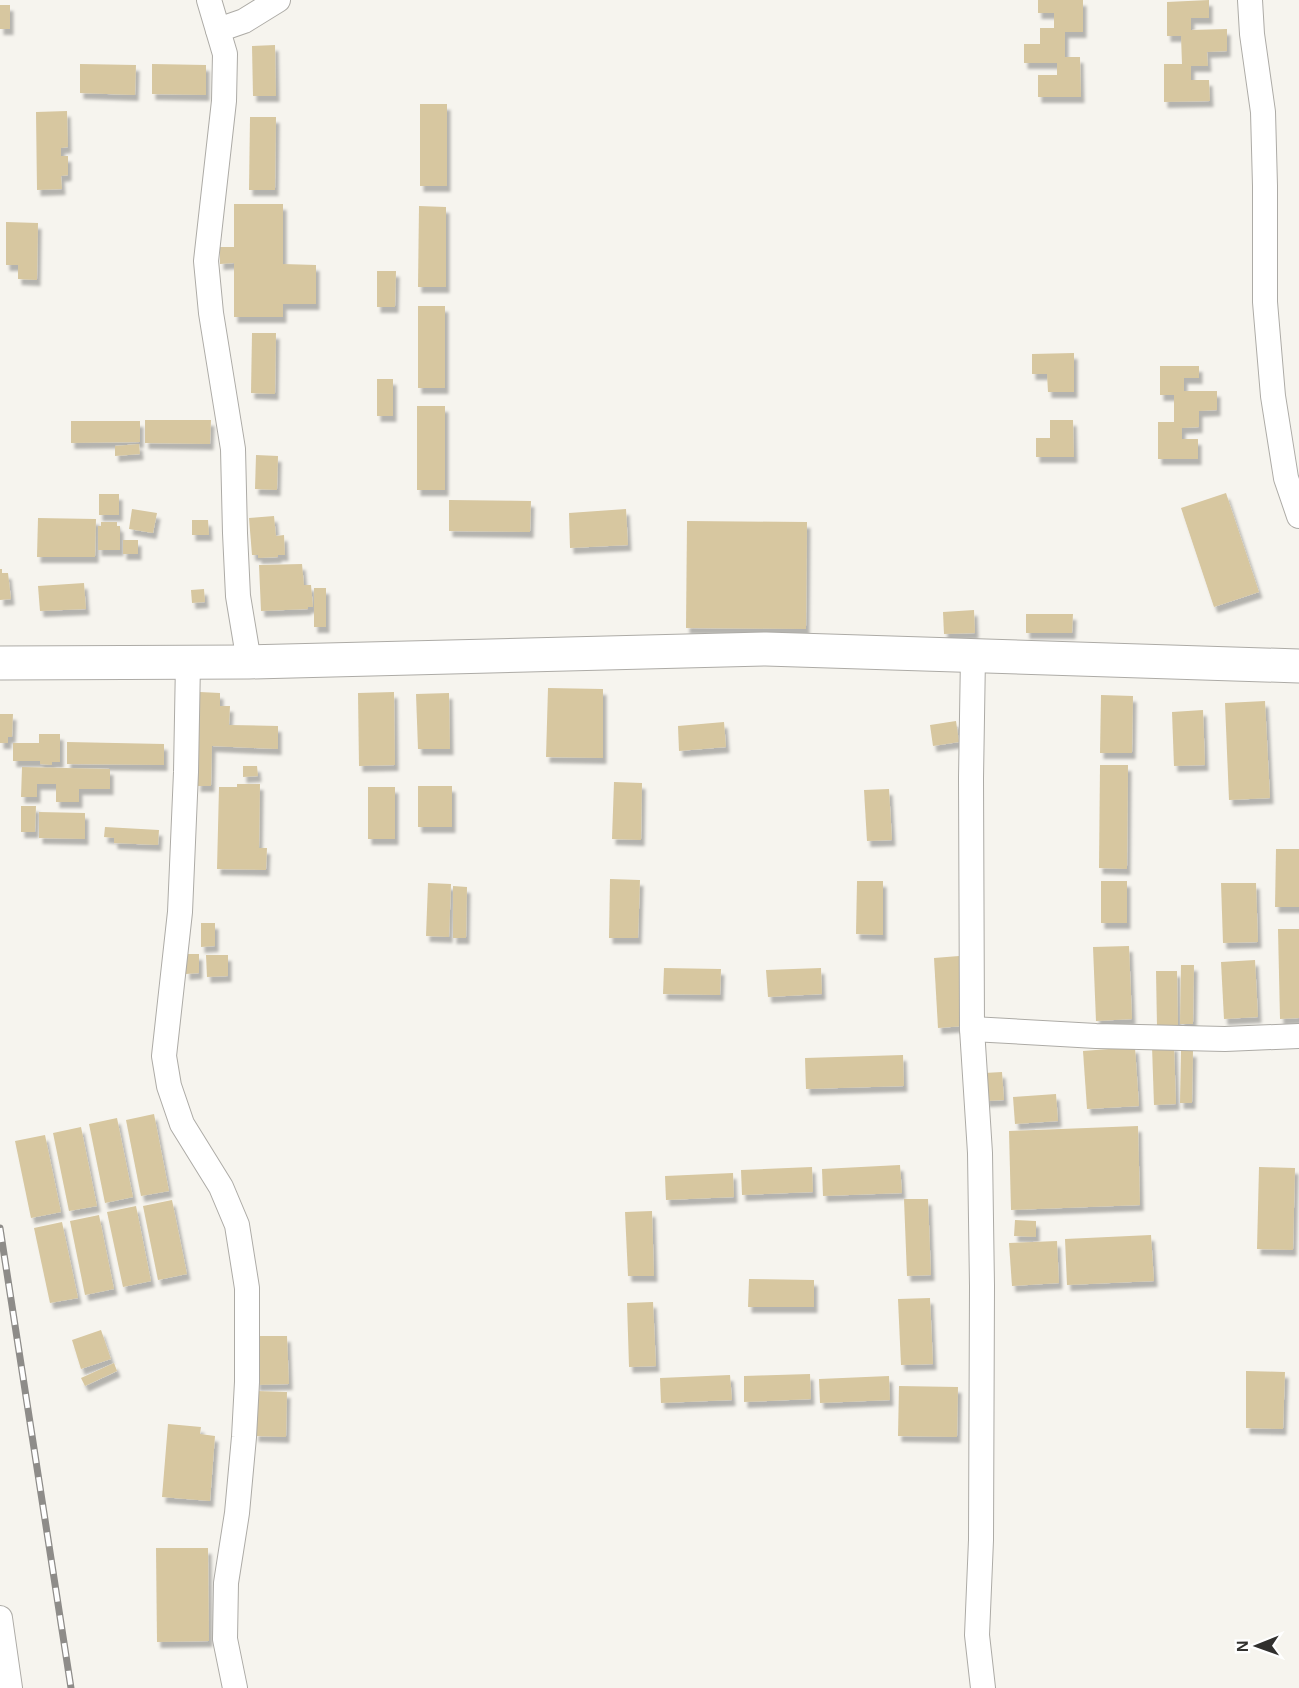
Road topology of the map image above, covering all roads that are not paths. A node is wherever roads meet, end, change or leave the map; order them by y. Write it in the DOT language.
graph roads {
  1 [pos="209,0"];
  2 [pos="278,0"];
  3 [pos="1250,0"];
  4 [pos="218,30"];
  5 [pos="1299,516"];
  6 [pos="973,656"];
  7 [pos="188,662"];
  8 [pos="249,662"];
  9 [pos="0,663"];
  10 [pos="1299,666"];
  11 [pos="972,1029"];
  12 [pos="1299,1036"];
  13 [pos="0,1618"];
  14 [pos="10,1688"];
  15 [pos="235,1688"];
  16 [pos="983,1688"];
  1 -- 4 [label="street"];
  2 -- 4 [label="street"];
  3 -- 5 [label="street"];
  4 -- 8 [label="street"];
  6 -- 8 [label="street"];
  6 -- 10 [label="street"];
  6 -- 11 [label="street"];
  7 -- 8 [label="street"];
  7 -- 9 [label="street"];
  7 -- 15 [label="street"];
  11 -- 12 [label="street"];
  11 -- 16 [label="street"];
  13 -- 14 [label="street"];
}
